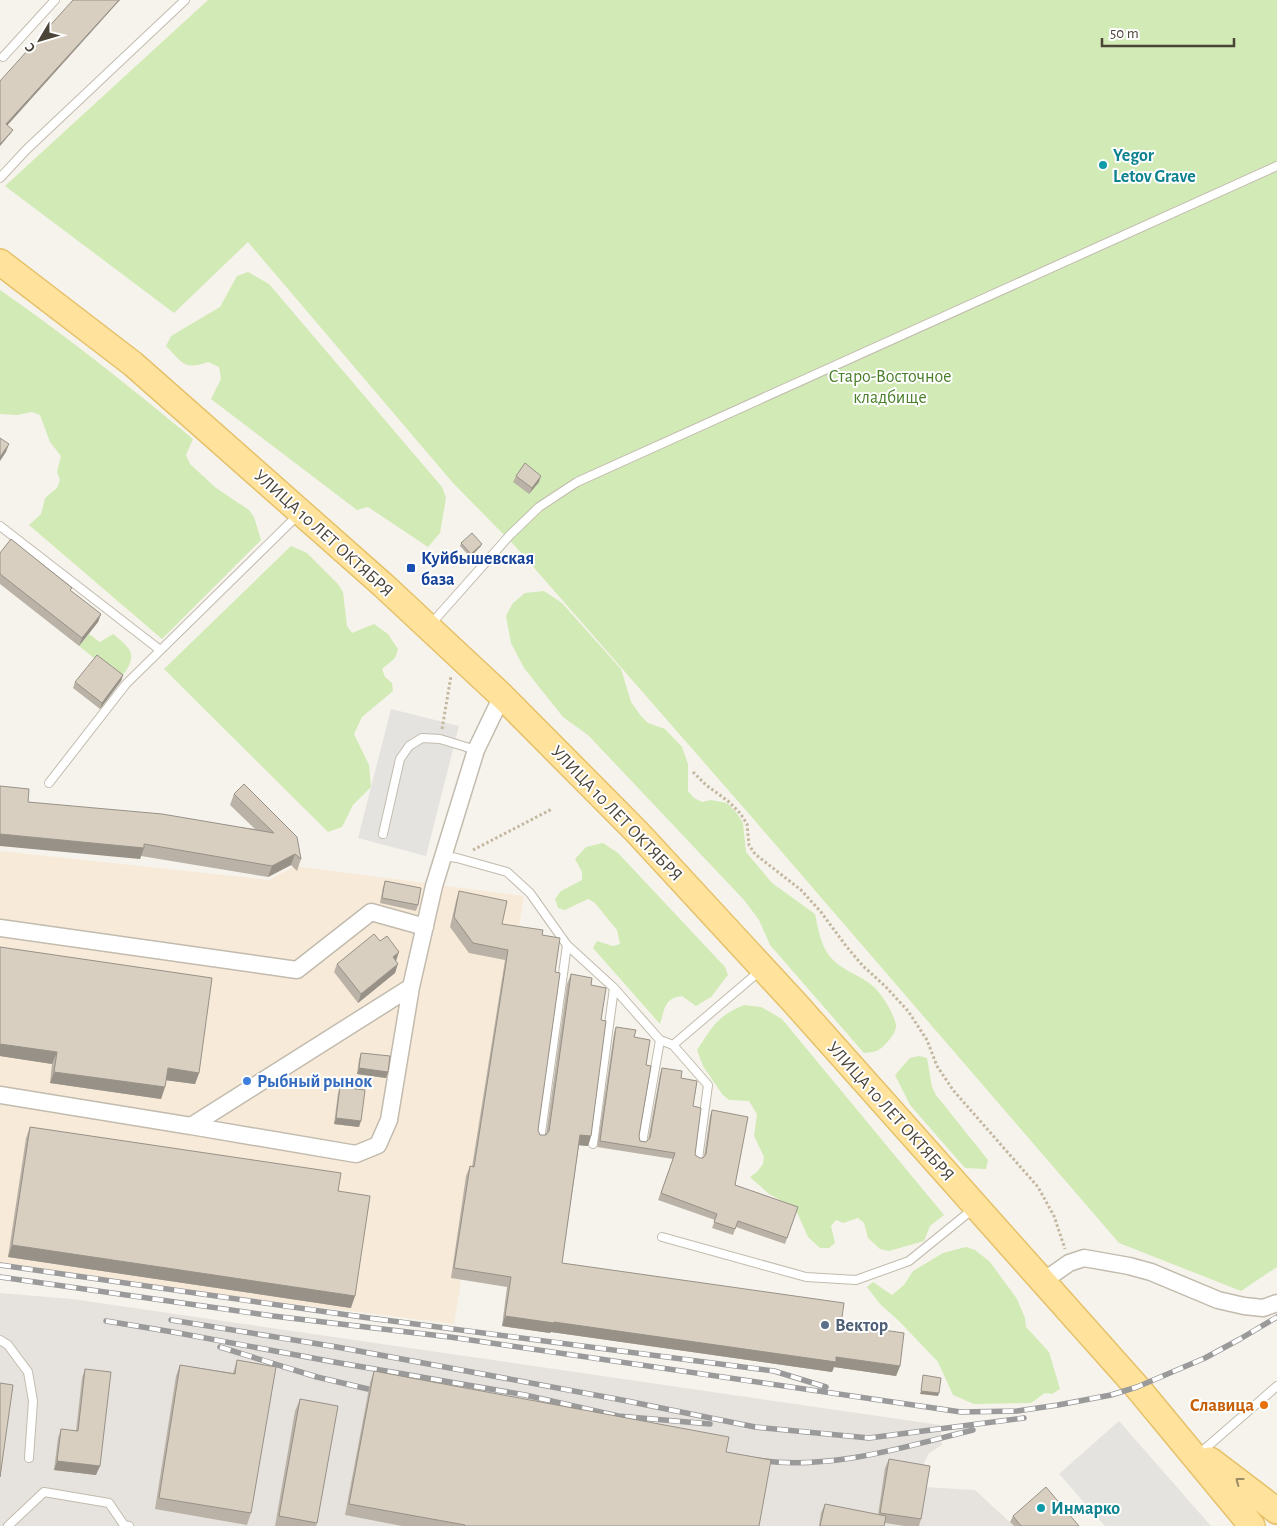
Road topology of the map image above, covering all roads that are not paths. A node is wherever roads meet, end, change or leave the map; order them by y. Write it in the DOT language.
graph roads {
  1 [pos="54,0"];
  2 [pos="184,0"];
  3 [pos="3,56"];
  4 [pos="1277,166"];
  5 [pos="1,175"];
  6 [pos="0,262"];
  7 [pos="300,512"];
  8 [pos="0,526"];
  9 [pos="428,627"];
  10 [pos="160,650"];
  11 [pos="502,696"];
  12 [pos="476,750"];
  13 [pos="49,783"];
  14 [pos="382,834"];
  15 [pos="451,857"];
  16 [pos="425,927"];
  17 [pos="0,928"];
  18 [pos="567,945"];
  19 [pos="763,968"];
  20 [pos="411,987"];
  21 [pos="614,988"];
  22 [pos="660,1040"];
  23 [pos="674,1045"];
  24 [pos="0,1095"];
  25 [pos="191,1126"];
  26 [pos="540,1140"];
  27 [pos="642,1143"];
  28 [pos="593,1144"];
  29 [pos="698,1159"];
  30 [pos="976,1206"];
  31 [pos="662,1237"];
  32 [pos="1042,1282"];
  33 [pos="1277,1303"];
  34 [pos="0,1340"];
  35 [pos="1277,1386"];
  36 [pos="1171,1429"];
  37 [pos="1200,1453"];
  38 [pos="28,1458"];
  39 [pos="1272,1504"];
  40 [pos="1248,1524"];
  41 [pos="8,1526"];
  42 [pos="129,1526"];
  1 -- 3 [label="lane"];
  2 -- 5 [label="lane"];
  4 -- 9 [label="lane"];
  6 -- 7 [label="main road, УЛИЦА 10 ЛЕТ ОКТЯБРЯ"];
  7 -- 9 [label="main road, УЛИЦА 10 ЛЕТ ОКТЯБРЯ"];
  7 -- 10 [label="lane"];
  8 -- 10 [label="lane"];
  9 -- 11 [label="main road, УЛИЦА 10 ЛЕТ ОКТЯБРЯ"];
  10 -- 13 [label="lane"];
  11 -- 12 [label="street"];
  11 -- 19 [label="main road, УЛИЦА 10 ЛЕТ ОКТЯБРЯ"];
  12 -- 14 [label="lane"];
  12 -- 15 [label="street"];
  15 -- 16 [label="street"];
  15 -- 18 [label="lane"];
  16 -- 17 [label="street"];
  16 -- 20 [label="street"];
  18 -- 21 [label="lane"];
  18 -- 26 [label="lane"];
  19 -- 23 [label="lane"];
  19 -- 30 [label="main road, УЛИЦА 10 ЛЕТ ОКТЯБРЯ"];
  20 -- 25 [label="street"];
  20 -- 25 [label="street"];
  21 -- 22 [label="lane"];
  21 -- 28 [label="lane"];
  22 -- 23 [label="lane"];
  22 -- 27 [label="lane"];
  23 -- 29 [label="lane"];
  24 -- 25 [label="street"];
  30 -- 31 [label="lane"];
  30 -- 32 [label="main road, УЛИЦА 10 ЛЕТ ОКТЯБРЯ"];
  32 -- 33 [label="street"];
  32 -- 36 [label="main road, УЛИЦА 10 ЛЕТ ОКТЯБРЯ"];
  34 -- 38 [label="lane"];
  35 -- 37 [label="lane"];
  36 -- 37 [label="main road, УЛИЦА 10 ЛЕТ ОКТЯБРЯ"];
  36 -- 40 [label="main road, УЛИЦА 10 ЛЕТ ОКТЯБРЯ"];
  39 -- 37 [label="main road, УЛИЦА 10 ЛЕТ ОКТЯБРЯ, one-way"];
  41 -- 42 [label="lane"];
}
